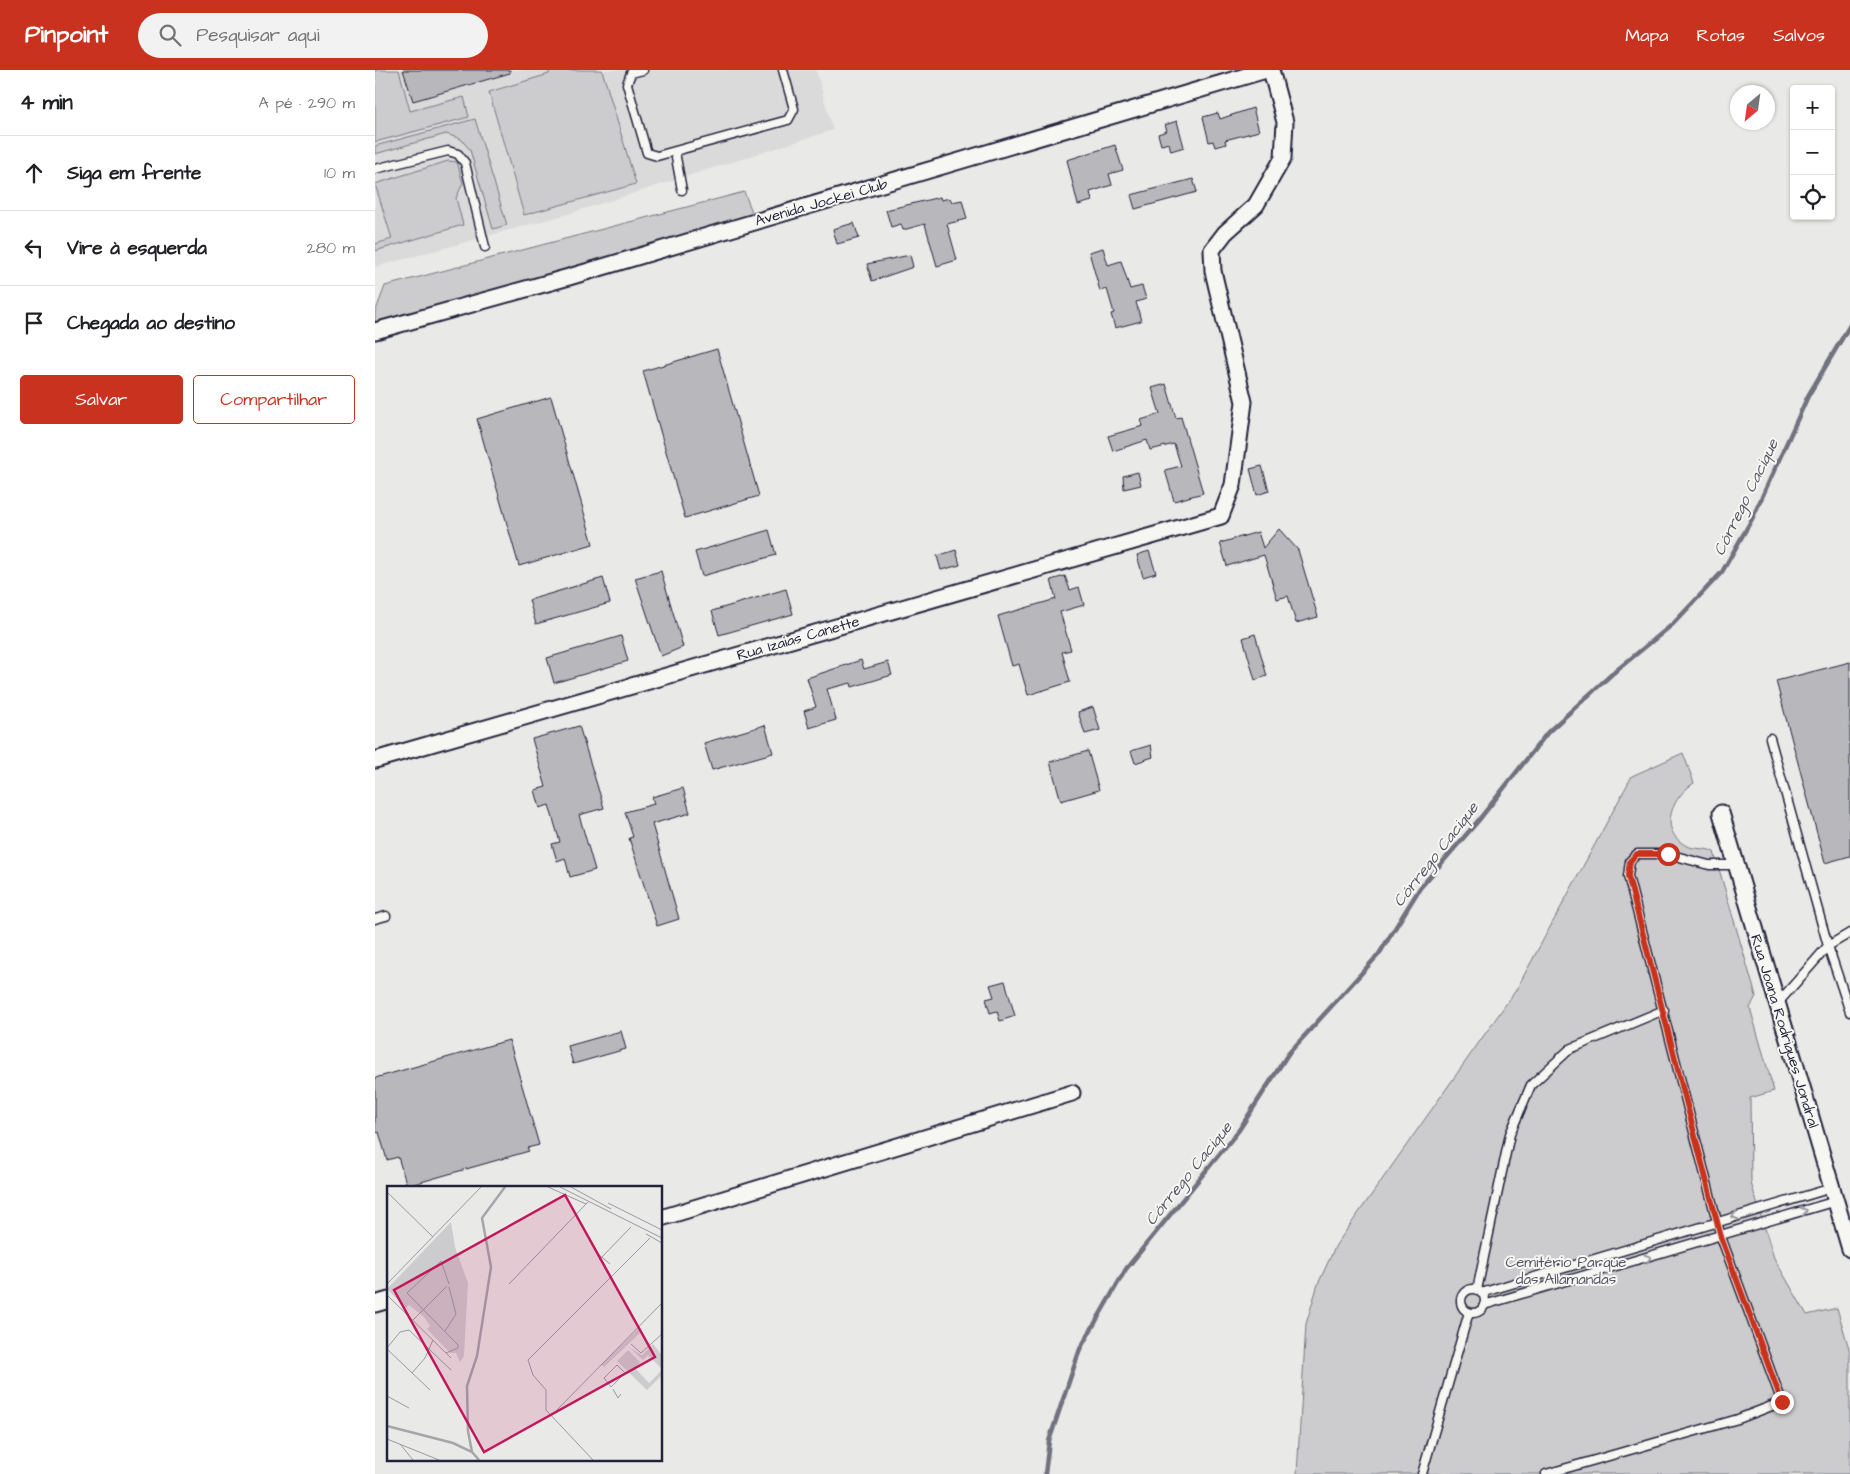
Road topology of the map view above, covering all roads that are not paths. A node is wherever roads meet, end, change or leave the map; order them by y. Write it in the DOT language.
graph roads {
  1 [pos="643,70"];
  2 [pos="783,70"];
  3 [pos="1266,70"];
  4 [pos="1271,70"];
  5 [pos="675,152"];
  6 [pos="375,169"];
  7 [pos="682,190"];
  8 [pos="485,247"];
  9 [pos="375,331"];
  10 [pos="1770,738"];
  11 [pos="375,760"];
  12 [pos="1721,813"];
  13 [pos="1736,865"];
  14 [pos="386,916"];
  15 [pos="375,919"];
  16 [pos="1850,933"];
  17 [pos="1827,946"];
  18 [pos="1777,1004"];
  19 [pos="1664,1010"];
  20 [pos="1850,1012"];
  21 [pos="1072,1093"];
  22 [pos="1834,1194"];
  23 [pos="663,1217"];
  24 [pos="1717,1221"];
  25 [pos="1721,1237"];
  26 [pos="1850,1249"];
  27 [pos="1479,1292"];
  28 [pos="1484,1306"];
  29 [pos="1469,1312"];
  30 [pos="1422,1474"];
  31 [pos="1546,1474"];
  1 -- 5 [label="lane"];
  2 -- 5 [label="lane"];
  3 -- 9 [label="street, Avenida Jockei Club"];
  4 -- 11 [label="street, Rua Izaias Canette"];
  5 -- 7 [label="lane"];
  6 -- 8 [label="lane"];
  10 -- 17 [label="lane"];
  12 -- 13 [label="street, Rua Joana Rodrigues Jondral"];
  13 -- 18 [label="street, Rua Joana Rodrigues Jondral"];
  13 -- 19 [label="lane"];
  14 -- 15 [label="lane"];
  16 -- 17 [label="lane"];
  17 -- 18 [label="lane"];
  17 -- 20 [label="lane"];
  18 -- 22 [label="street, Rua Joana Rodrigues Jondral"];
  19 -- 24 [label="lane"];
  19 -- 27 [label="lane"];
  21 -- 23 [label="street"];
  22 -- 24 [label="lane, one-way"];
  25 -- 22 [label="lane, one-way"];
  22 -- 26 [label="street, Rua Joana Rodrigues Jondral"];
  24 -- 25 [label="lane"];
  24 -- 27 [label="lane"];
  28 -- 25 [label="lane, one-way"];
  25 -- 31 [label="lane"];
  27 -- 28 [label="lane"];
  27 -- 29 [label="lane"];
  28 -- 29 [label="lane"];
  29 -- 30 [label="lane"];
}
